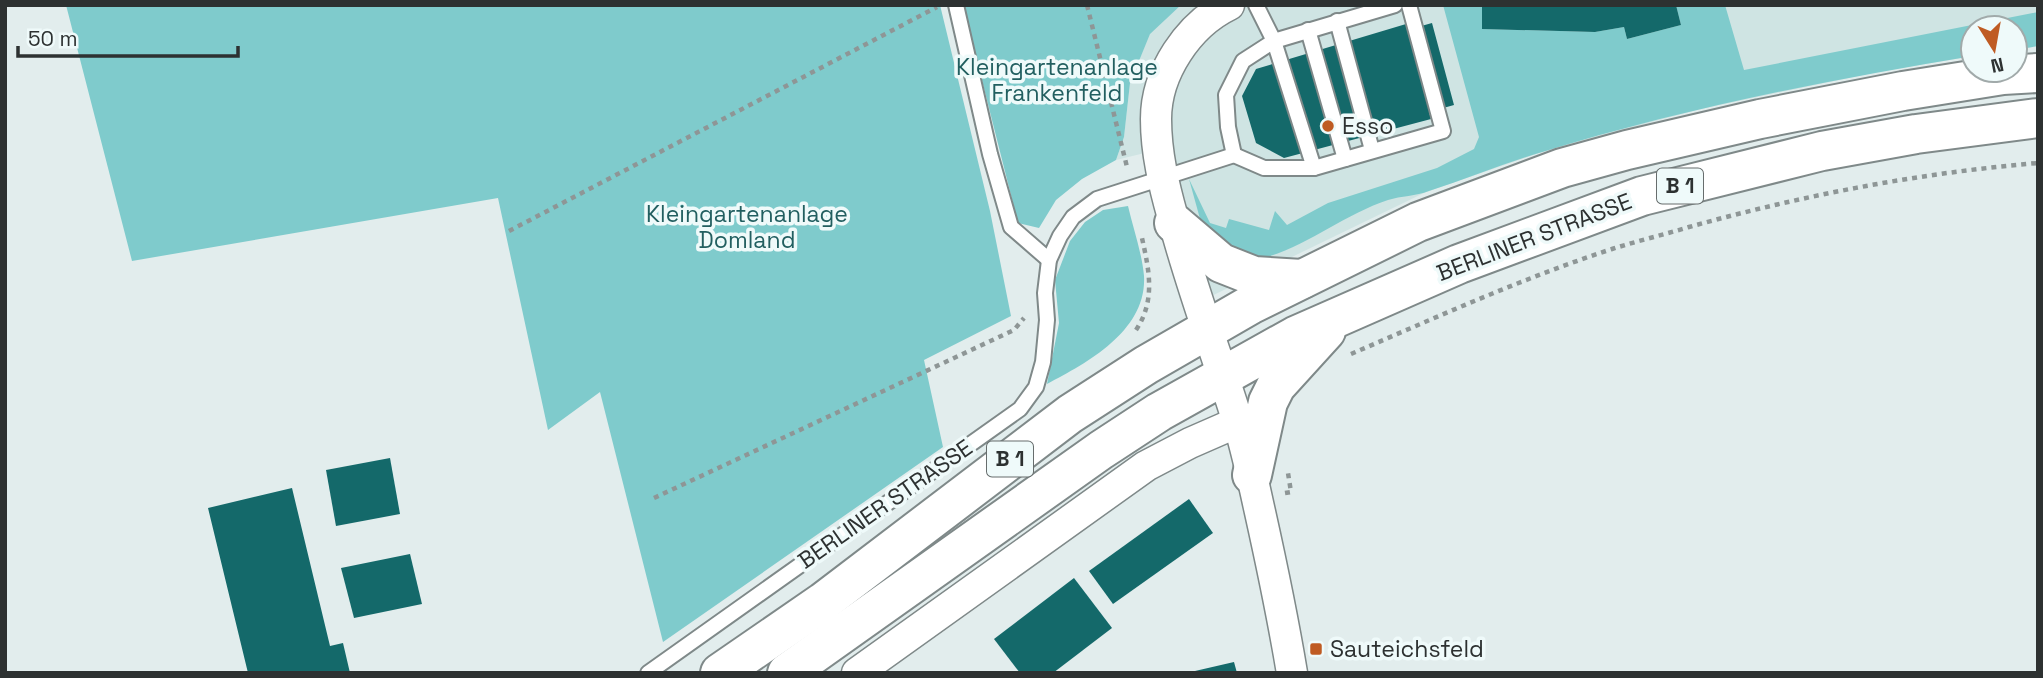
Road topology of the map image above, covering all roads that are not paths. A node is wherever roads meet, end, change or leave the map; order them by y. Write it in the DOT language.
graph roads {
  1 [pos="956,5"];
  2 [pos="1229,5"];
  3 [pos="1256,5"];
  4 [pos="1395,5"];
  5 [pos="1409,5"];
  6 [pos="1336,21"];
  7 [pos="1308,30"];
  8 [pos="1275,41"];
  9 [pos="1959,82"];
  10 [pos="2038,118"];
  11 [pos="1372,150"];
  12 [pos="1234,155"];
  13 [pos="1345,159"];
  14 [pos="1314,168"];
  15 [pos="1162,178"];
  16 [pos="1174,223"];
  17 [pos="1049,260"];
  18 [pos="1302,279"];
  19 [pos="1339,317"];
  20 [pos="1206,329"];
  21 [pos="1223,377"];
  22 [pos="1238,422"];
  23 [pos="1265,481"];
  24 [pos="648,673"];
  25 [pos="720,673"];
  26 [pos="787,673"];
  27 [pos="857,673"];
  28 [pos="1292,673"];
  1 -- 17 [label="lane"];
  2 -- 15 [label="street"];
  3 -- 8 [label="lane"];
  4 -- 6 [label="lane"];
  5 -- 11 [label="lane"];
  6 -- 7 [label="lane"];
  6 -- 11 [label="lane"];
  7 -- 8 [label="lane"];
  7 -- 13 [label="lane"];
  8 -- 12 [label="lane"];
  8 -- 14 [label="lane"];
  9 -- 18 [label="main road, B 1"];
  10 -- 19 [label="main road, BERLINER STRASSE / B 1"];
  11 -- 13 [label="lane"];
  12 -- 14 [label="lane"];
  12 -- 15 [label="lane, BERLINER STRASSE"];
  13 -- 14 [label="lane"];
  15 -- 16 [label="street"];
  15 -- 17 [label="lane, BERLINER STRASSE"];
  16 -- 18 [label="main road"];
  16 -- 20 [label="street"];
  17 -- 24 [label="lane, BERLINER STRASSE"];
  18 -- 20 [label="main road, B 1"];
  19 -- 21 [label="main road, BERLINER STRASSE / B 1"];
  19 -- 23 [label="main road"];
  20 -- 21 [label="street"];
  20 -- 25 [label="main road, B 1"];
  21 -- 22 [label="street"];
  21 -- 26 [label="main road, B 1"];
  22 -- 23 [label="street"];
  22 -- 27 [label="street"];
  23 -- 28 [label="street"];
}
